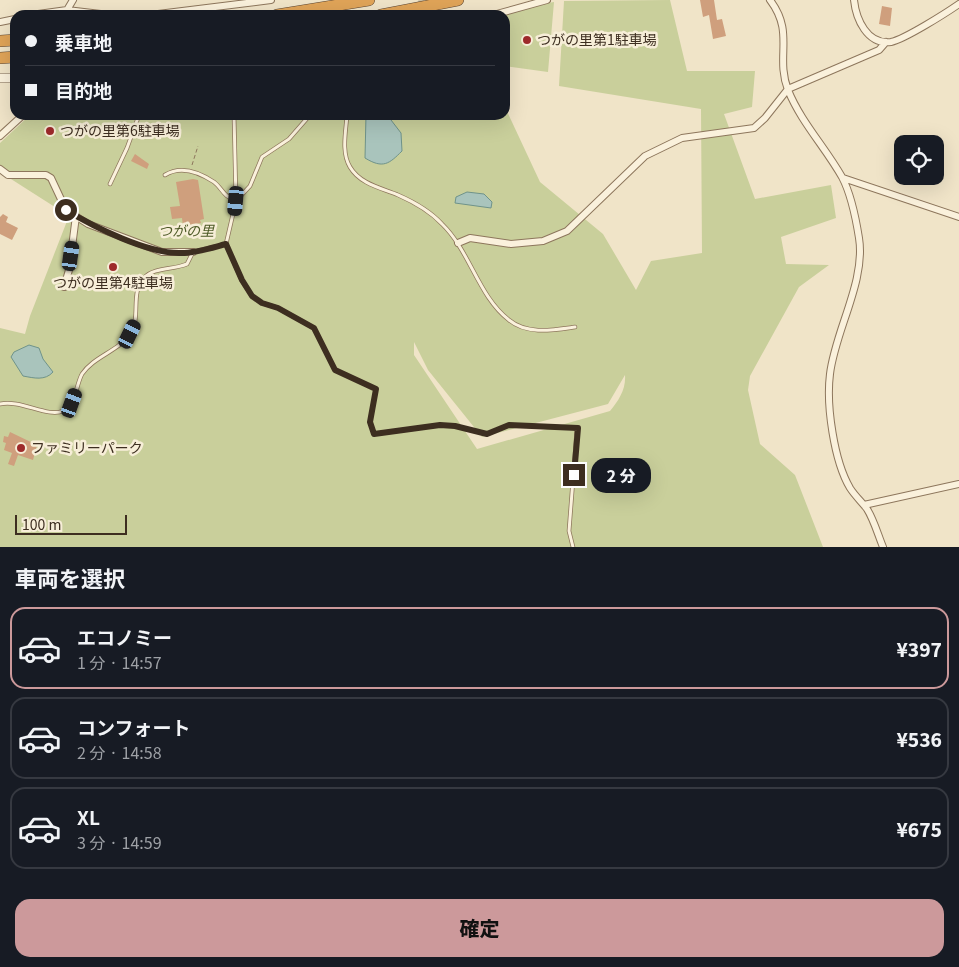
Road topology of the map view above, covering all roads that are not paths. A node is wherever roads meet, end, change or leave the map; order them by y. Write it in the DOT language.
graph roads {
  1 [pos="73,0"];
  2 [pos="271,0"];
  3 [pos="369,0"];
  4 [pos="458,0"];
  5 [pos="547,0"];
  6 [pos="770,0"];
  7 [pos="854,0"];
  8 [pos="235,2"];
  9 [pos="959,4"];
  10 [pos="67,10"];
  11 [pos="183,10"];
  12 [pos="308,10"];
  13 [pos="407,10"];
  14 [pos="510,10"];
  15 [pos="886,42"];
  16 [pos="788,89"];
  17 [pos="18,120"];
  18 [pos="137,120"];
  19 [pos="234,120"];
  20 [pos="306,120"];
  21 [pos="347,120"];
  22 [pos="0,136"];
  23 [pos="0,169"];
  24 [pos="165,175"];
  25 [pos="843,178"];
  26 [pos="110,184"];
  27 [pos="236,200"];
  28 [pos="76,216"];
  29 [pos="959,217"];
  30 [pos="458,243"];
  31 [pos="226,244"];
  32 [pos="193,252"];
  33 [pos="64,286"];
  34 [pos="575,326"];
  35 [pos="0,404"];
  36 [pos="959,484"];
  37 [pos="864,505"];
  38 [pos="573,547"];
  39 [pos="883,547"];
  1 -- 10 [label="street"];
  2 -- 8 [label="street"];
  3 -- 12 [label="highway"];
  4 -- 13 [label="highway"];
  5 -- 14 [label="street"];
  6 -- 16 [label="street"];
  7 -- 15 [label="street"];
  8 -- 11 [label="street"];
  9 -- 15 [label="street"];
  15 -- 16 [label="street"];
  16 -- 25 [label="street"];
  16 -- 30 [label="street"];
  17 -- 22 [label="street"];
  18 -- 26 [label="lane"];
  19 -- 27 [label="lane"];
  20 -- 27 [label="lane"];
  21 -- 30 [label="lane"];
  23 -- 28 [label="street"];
  24 -- 27 [label="lane"];
  25 -- 29 [label="street"];
  25 -- 37 [label="street"];
  27 -- 31 [label="lane"];
  28 -- 32 [label="street"];
  28 -- 33 [label="street"];
  30 -- 34 [label="lane"];
  31 -- 32 [label="lane"];
  31 -- 38 [label="lane"];
  32 -- 35 [label="lane"];
  36 -- 37 [label="street"];
  37 -- 39 [label="street"];
}
